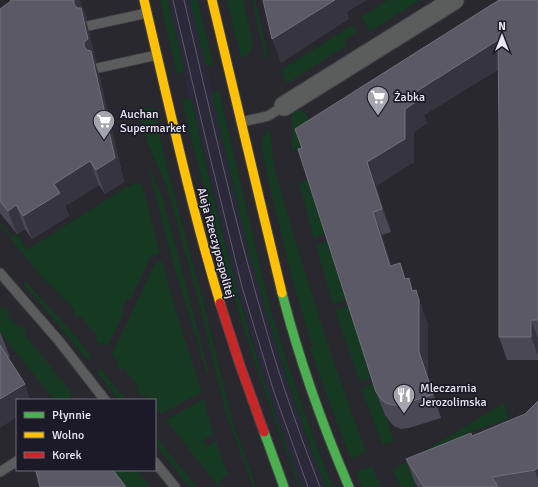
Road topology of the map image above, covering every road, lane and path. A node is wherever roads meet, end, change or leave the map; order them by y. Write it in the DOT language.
graph roads {
  1 [pos="144,0"];
  2 [pos="212,0"];
  3 [pos="454,0"];
  4 [pos="147,13"];
  5 [pos="88,26"];
  6 [pos="157,55"];
  7 [pos="98,68"];
  8 [pos="284,106"];
  9 [pos="241,122"];
  10 [pos="0,273"];
  11 [pos="104,399"];
  12 [pos="16,461"];
  13 [pos="156,463"];
  14 [pos="0,472"];
  15 [pos="175,487"];
  16 [pos="284,487"];
  17 [pos="349,487"];
  1 -- 4 [label="street, Aleja Rzeczypospolitej"];
  2 -- 9 [label="street"];
  3 -- 8 [label="street"];
  4 -- 5 [label="lane"];
  4 -- 6 [label="street, Aleja Rzeczypospolitej"];
  6 -- 7 [label="lane"];
  6 -- 16 [label="street, Aleja Rzeczypospolitej"];
  8 -- 9 [label="lane"];
  9 -- 17 [label="street"];
  10 -- 11 [label="lane"];
  12 -- 14 [label="lane"];
  13 -- 15 [label="lane"];
}
